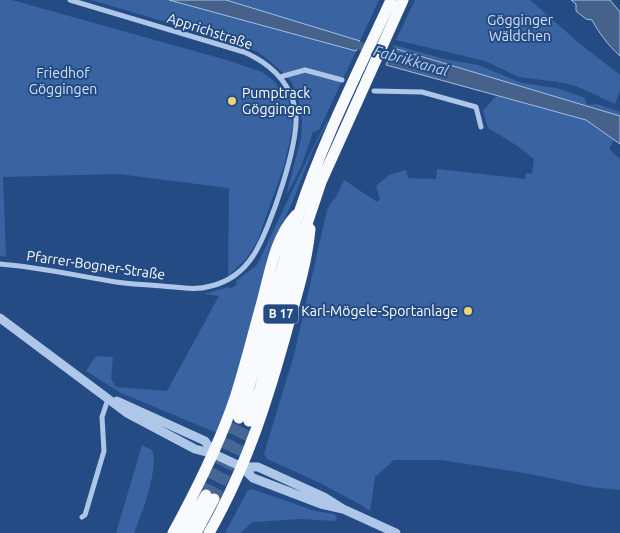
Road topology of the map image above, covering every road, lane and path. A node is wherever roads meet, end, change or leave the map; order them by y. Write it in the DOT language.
graph roads {
  1 [pos="70,0"];
  2 [pos="391,0"];
  3 [pos="403,0"];
  4 [pos="280,77"];
  5 [pos="342,80"];
  6 [pos="374,91"];
  7 [pos="347,109"];
  8 [pos="481,127"];
  9 [pos="313,207"];
  10 [pos="299,212"];
  11 [pos="0,264"];
  12 [pos="0,318"];
  13 [pos="108,398"];
  14 [pos="215,454"];
  15 [pos="240,466"];
  16 [pos="82,517"];
  17 [pos="173,533"];
  18 [pos="184,533"];
  19 [pos="196,533"];
  20 [pos="209,533"];
  21 [pos="396,533"];
  1 -- 4 [label="street, Apprichstraße"];
  2 -- 7 [label="highway, B 17"];
  3 -- 7 [label="highway, B 17"];
  4 -- 5 [label="street"];
  4 -- 11 [label="street, Pfarrer-Bogner-Straße"];
  6 -- 8 [label="street"];
  7 -- 9 [label="highway, B 17"];
  7 -- 10 [label="highway, B 17"];
  9 -- 10 [label="highway, B 17"];
  9 -- 15 [label="highway"];
  10 -- 14 [label="highway"];
  12 -- 13 [label="street"];
  13 -- 14 [label="street"];
  13 -- 16 [label="street"];
  14 -- 15 [label="street"];
  14 -- 17 [label="highway"];
  15 -- 20 [label="highway"];
  15 -- 21 [label="street"];
  18 -- 19 [label="highway"];
}
